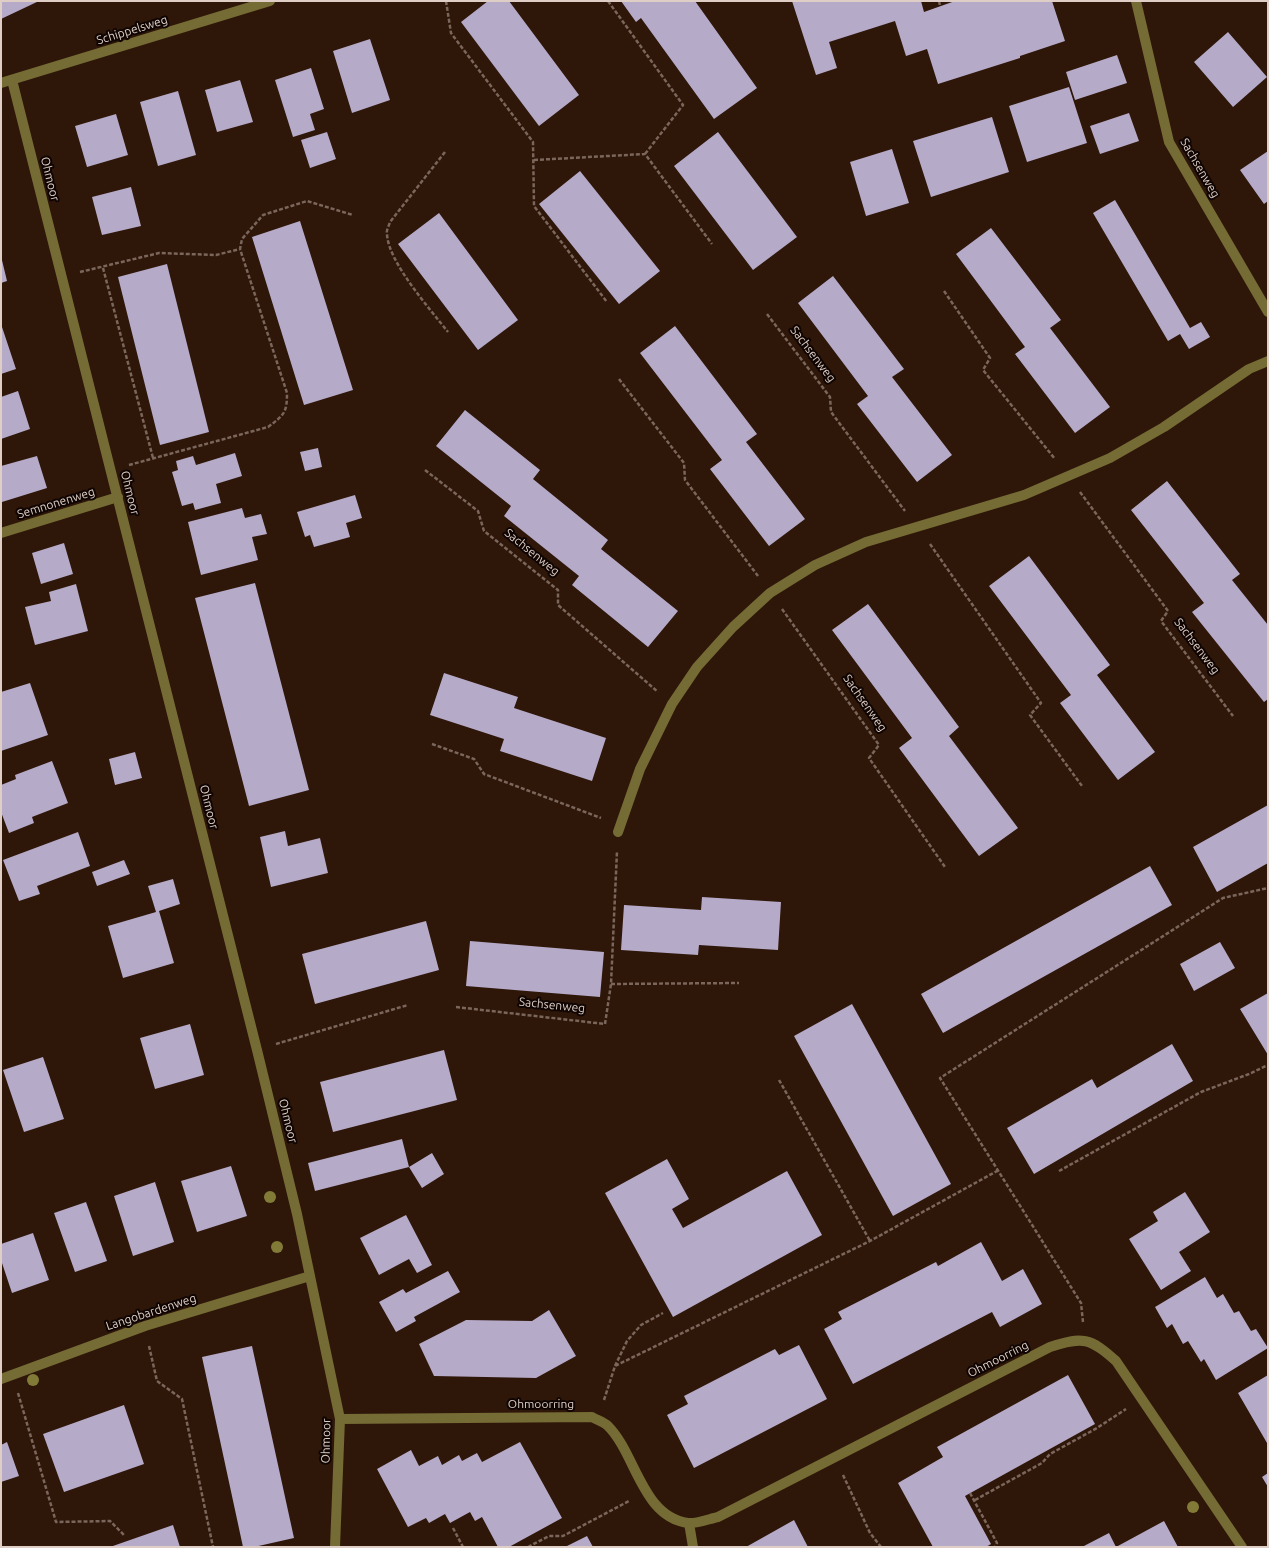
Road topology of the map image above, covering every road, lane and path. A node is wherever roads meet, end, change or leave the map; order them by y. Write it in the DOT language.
graph roads {
  1 [pos="270,1"];
  2 [pos="446,1"];
  3 [pos="608,1"];
  4 [pos="939,1"];
  5 [pos="1136,1"];
  6 [pos="940,6"];
  7 [pos="12,80"];
  8 [pos="1,83"];
  9 [pos="445,152"];
  10 [pos="645,154"];
  11 [pos="534,160"];
  12 [pos="353,215"];
  13 [pos="712,244"];
  14 [pos="240,249"];
  15 [pos="103,268"];
  16 [pos="62,276"];
  17 [pos="944,291"];
  18 [pos="607,302"];
  19 [pos="1268,312"];
  20 [pos="767,314"];
  21 [pos="448,332"];
  22 [pos="1268,361"];
  23 [pos="619,379"];
  24 [pos="153,458"];
  25 [pos="111,470"];
  26 [pos="424,470"];
  27 [pos="1069,476"];
  28 [pos="118,497"];
  29 [pos="918,526"];
  30 [pos="1,533"];
  31 [pos="770,593"];
  32 [pos="672,704"];
  33 [pos="1233,716"];
  34 [pos="432,744"];
  35 [pos="1082,786"];
  36 [pos="619,829"];
  37 [pos="945,868"];
  38 [pos="1268,888"];
  39 [pos="739,983"];
  40 [pos="612,984"];
  41 [pos="408,1006"];
  42 [pos="456,1007"];
  43 [pos="257,1050"];
  44 [pos="1268,1065"];
  45 [pos="780,1080"];
  46 [pos="997,1171"];
  47 [pos="1059,1171"];
  48 [pos="870,1241"];
  49 [pos="310,1276"];
  50 [pos="662,1313"];
  51 [pos="145,1326"];
  52 [pos="1086,1340"];
  53 [pos="615,1366"];
  54 [pos="13,1375"];
  55 [pos="1,1379"];
  56 [pos="1142,1399"];
  57 [pos="592,1417"];
  58 [pos="340,1419"];
  59 [pos="834,1456"];
  60 [pos="646,1491"];
  61 [pos="970,1493"];
  62 [pos="974,1500"];
  63 [pos="689,1523"];
  64 [pos="453,1528"];
  65 [pos="125,1536"];
  66 [pos="214,1547"];
  67 [pos="335,1547"];
  68 [pos="463,1547"];
  69 [pos="528,1547"];
  70 [pos="693,1547"];
  71 [pos="881,1547"];
  72 [pos="995,1547"];
  73 [pos="1242,1547"];
  1 -- 7 [label="street, Schippelsweg"];
  2 -- 11 [label="path"];
  3 -- 10 [label="path"];
  4 -- 6 [label="path"];
  5 -- 19 [label="street, Sachsenweg"];
  7 -- 8 [label="street, Schippelsweg"];
  7 -- 16 [label="street, Ohmoor"];
  9 -- 21 [label="path"];
  10 -- 11 [label="path"];
  10 -- 13 [label="path"];
  11 -- 18 [label="path"];
  12 -- 14 [label="path"];
  14 -- 15 [label="path"];
  14 -- 24 [label="path"];
  15 -- 16 [label="path"];
  15 -- 24 [label="path"];
  16 -- 25 [label="street, Ohmoor"];
  17 -- 27 [label="path, Sachsenweg"];
  20 -- 29 [label="path, Sachsenweg"];
  22 -- 27 [label="street"];
  23 -- 31 [label="path, Sachsenweg"];
  24 -- 25 [label="path"];
  25 -- 28 [label="street, Ohmoor"];
  26 -- 32 [label="path, Sachsenweg"];
  27 -- 29 [label="street"];
  27 -- 33 [label="path, Sachsenweg"];
  28 -- 30 [label="street, Semnonenweg"];
  28 -- 43 [label="street, Ohmoor"];
  29 -- 31 [label="street"];
  29 -- 35 [label="path, Sachsenweg"];
  31 -- 32 [label="street"];
  31 -- 37 [label="path, Sachsenweg"];
  32 -- 36 [label="street"];
  34 -- 36 [label="path"];
  36 -- 40 [label="path, Sachsenweg"];
  38 -- 46 [label="path"];
  39 -- 40 [label="path"];
  40 -- 42 [label="path, Sachsenweg"];
  41 -- 43 [label="path"];
  43 -- 49 [label="street, Ohmoor"];
  44 -- 47 [label="path"];
  45 -- 48 [label="path"];
  46 -- 48 [label="path"];
  46 -- 52 [label="path"];
  48 -- 53 [label="path"];
  49 -- 51 [label="street, Langobardenweg"];
  49 -- 58 [label="street, Ohmoor"];
  50 -- 53 [label="path"];
  51 -- 54 [label="street, Langobardenweg"];
  51 -- 66 [label="path"];
  52 -- 56 [label="street"];
  52 -- 59 [label="street, Ohmoorring"];
  53 -- 57 [label="path"];
  54 -- 55 [label="street, Langobardenweg"];
  54 -- 65 [label="path"];
  56 -- 62 [label="path"];
  56 -- 73 [label="street"];
  57 -- 58 [label="street, Ohmoorring"];
  57 -- 60 [label="street"];
  58 -- 67 [label="street, Ohmoor"];
  59 -- 63 [label="street, Ohmoorring"];
  59 -- 71 [label="path"];
  60 -- 63 [label="street"];
  60 -- 69 [label="path"];
  61 -- 62 [label="path"];
  62 -- 72 [label="path"];
  63 -- 70 [label="street"];
  64 -- 68 [label="path"];
}
